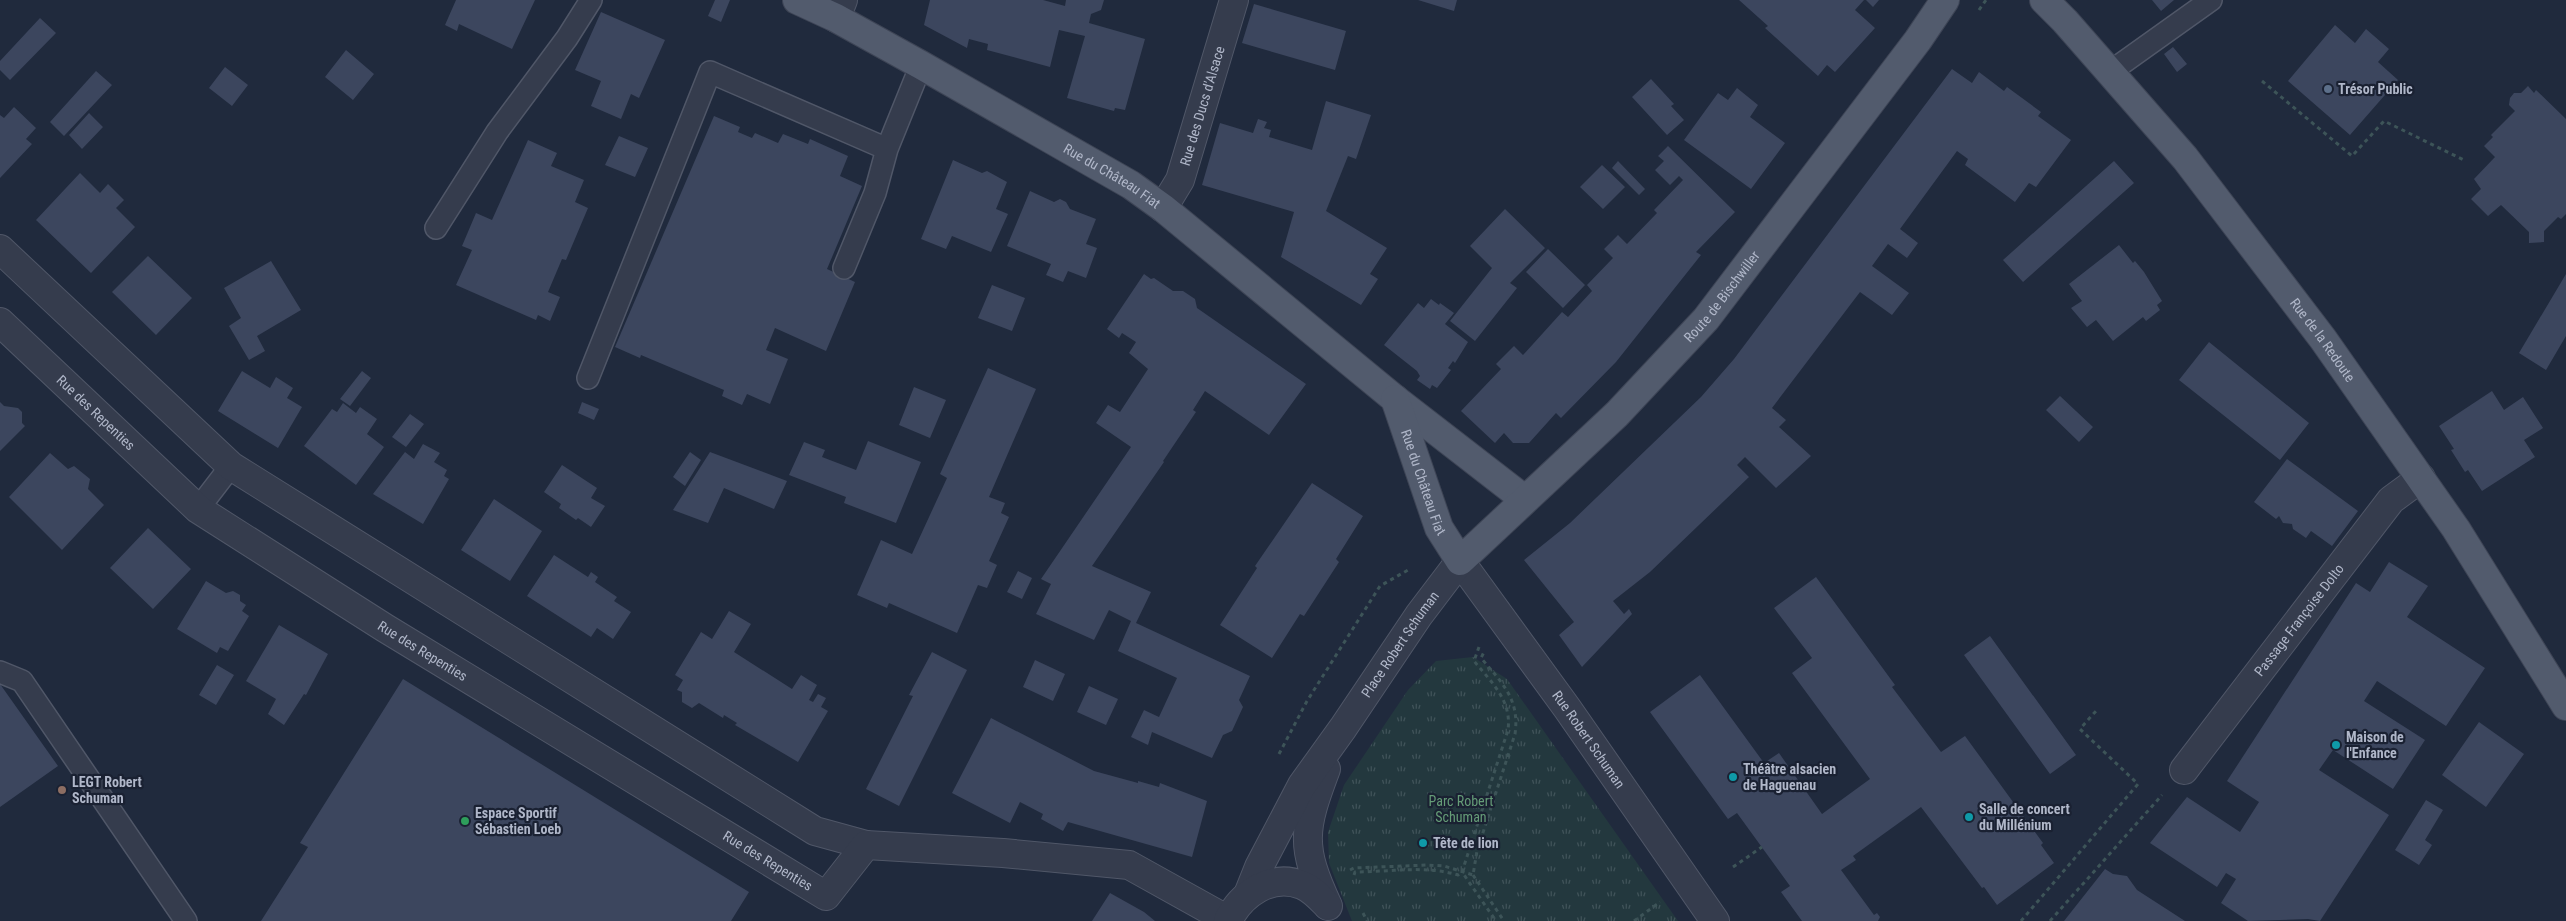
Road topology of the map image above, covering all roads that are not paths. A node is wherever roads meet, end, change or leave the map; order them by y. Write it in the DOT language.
graph roads {
  1 [pos="591,0"];
  2 [pos="797,0"];
  3 [pos="1234,0"];
  4 [pos="1945,0"];
  5 [pos="2044,0"];
  6 [pos="2211,0"];
  7 [pos="839,9"];
  8 [pos="921,65"];
  9 [pos="2110,72"];
  10 [pos="887,149"];
  11 [pos="1164,208"];
  12 [pos="436,228"];
  13 [pos="0,249"];
  14 [pos="844,268"];
  15 [pos="0,322"];
  16 [pos="588,378"];
  17 [pos="1394,399"];
  18 [pos="231,466"];
  19 [pos="2421,478"];
  20 [pos="1524,499"];
  21 [pos="198,509"];
  22 [pos="1460,561"];
  23 [pos="0,672"];
  24 [pos="2566,706"];
  25 [pos="1343,728"];
  26 [pos="2184,770"];
  27 [pos="866,845"];
  28 [pos="1249,892"];
  29 [pos="1333,914"];
  30 [pos="186,921"];
  31 [pos="1228,921"];
  32 [pos="1715,921"];
  1 -- 12 [label="lane"];
  2 -- 7 [label="main road, Rue du Château Fiat"];
  3 -- 11 [label="street, Rue des Ducs d'Alsace"];
  4 -- 20 [label="main road, Route de Bischwiller"];
  5 -- 9 [label="main road, Rue de la Redoute"];
  6 -- 9 [label="lane"];
  7 -- 8 [label="main road, Rue du Château Fiat"];
  8 -- 10 [label="lane"];
  8 -- 11 [label="main road, Rue du Château Fiat"];
  9 -- 19 [label="main road, Rue de la Redoute"];
  10 -- 14 [label="lane"];
  10 -- 16 [label="lane"];
  11 -- 17 [label="main road, Rue du Château Fiat"];
  13 -- 18 [label="street"];
  15 -- 21 [label="street, Rue des Repenties"];
  17 -- 20 [label="main road, Rue du Château Fiat"];
  17 -- 22 [label="main road, Rue du Château Fiat"];
  18 -- 21 [label="lane"];
  18 -- 27 [label="street"];
  19 -- 24 [label="main road, Rue de la Redoute"];
  19 -- 26 [label="street, Passage Françoise Dolto"];
  20 -- 22 [label="main road, Route de Bischwiller"];
  21 -- 27 [label="street, Rue des Repenties"];
  22 -- 25 [label="street, Place Robert Schuman"];
  22 -- 32 [label="street, Rue Robert Schuman"];
  23 -- 30 [label="lane"];
  25 -- 28 [label="street, Place Robert Schuman"];
  25 -- 29 [label="street, Place Robert Schuman"];
  27 -- 31 [label="street"];
  28 -- 29 [label="street, Place Robert Schuman"];
  28 -- 31 [label="street, Place Robert Schuman"];
}
